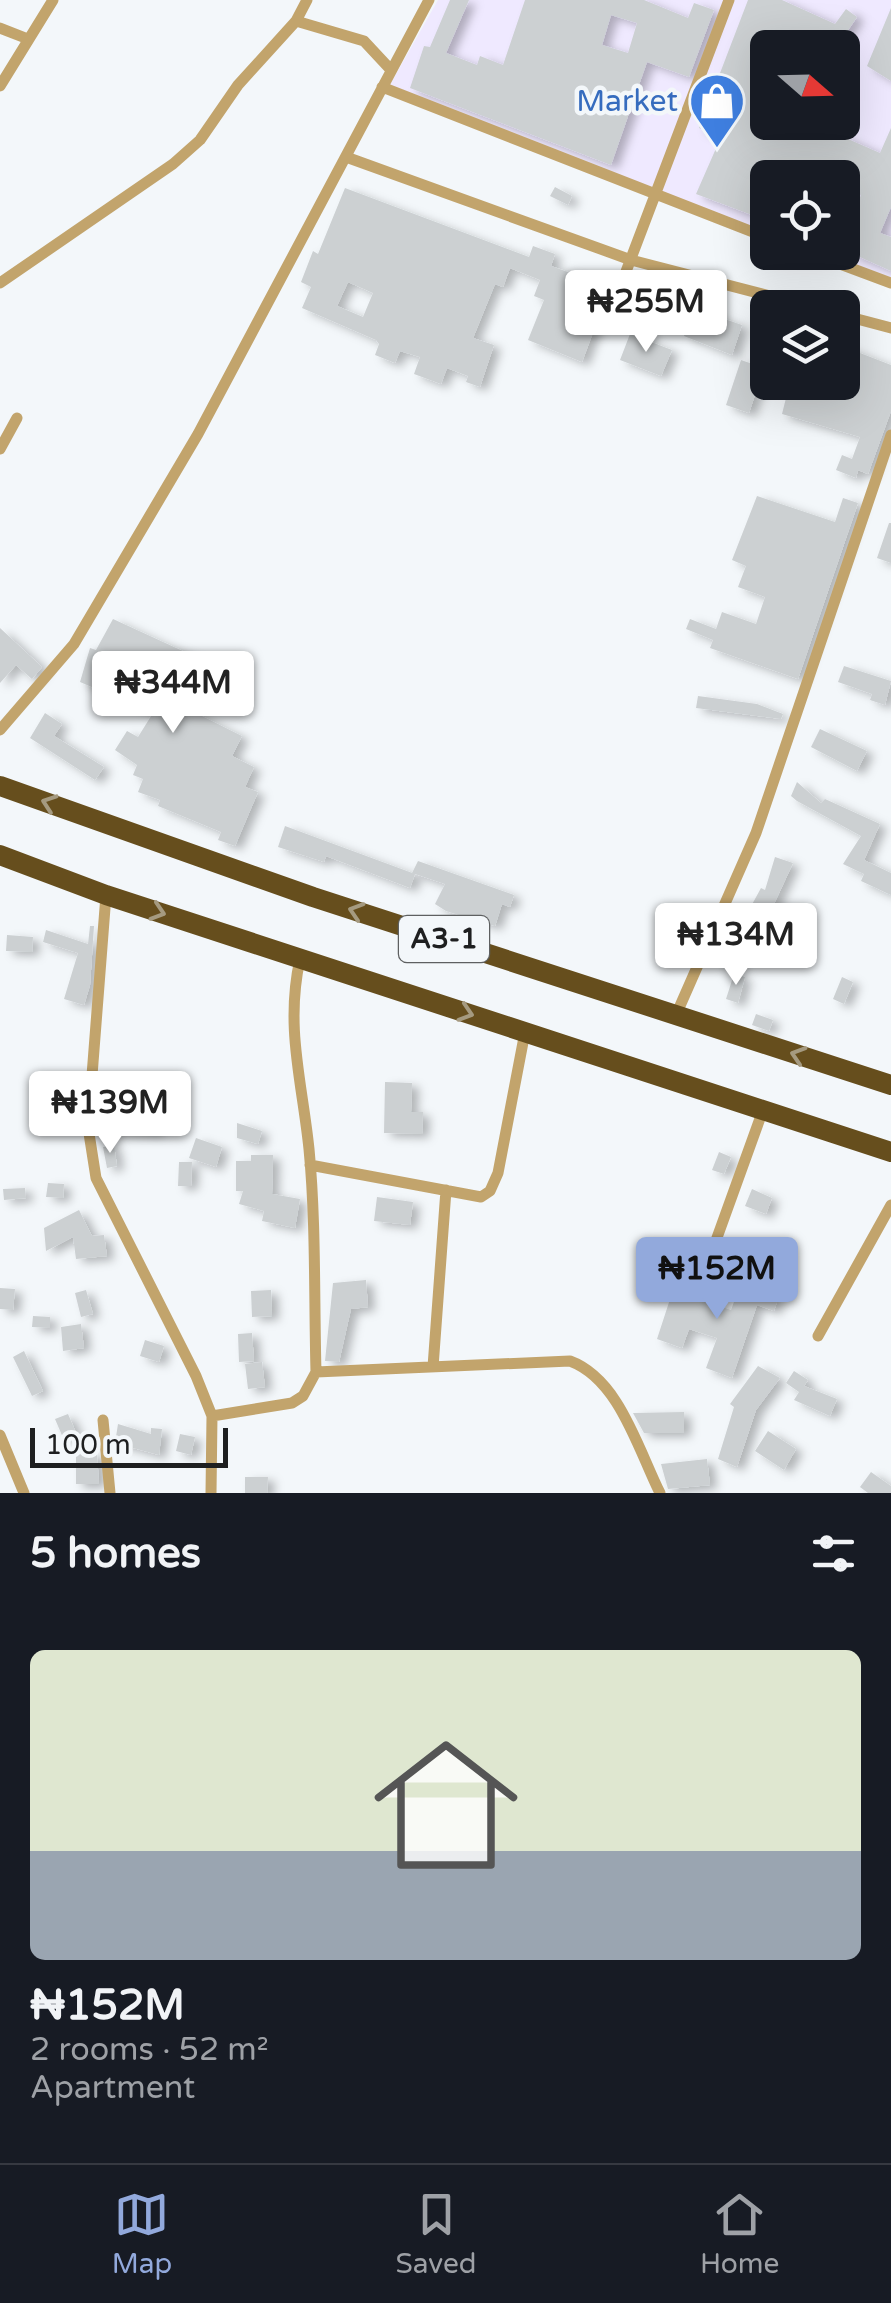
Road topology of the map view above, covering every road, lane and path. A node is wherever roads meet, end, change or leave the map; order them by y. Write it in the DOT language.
graph roads {
  1 [pos="52,0"];
  2 [pos="308,0"];
  3 [pos="428,0"];
  4 [pos="729,0"];
  5 [pos="296,21"];
  6 [pos="0,28"];
  7 [pos="28,39"];
  8 [pos="391,70"];
  9 [pos="0,86"];
  10 [pos="382,87"];
  11 [pos="346,157"];
  12 [pos="654,196"];
  13 [pos="750,231"];
  14 [pos="631,260"];
  15 [pos="856,270"];
  16 [pos="0,283"];
  17 [pos="891,283"];
  18 [pos="750,291"];
  19 [pos="608,319"];
  20 [pos="860,320"];
  21 [pos="891,328"];
  22 [pos="17,418"];
  23 [pos="891,434"];
  24 [pos="0,449"];
  25 [pos="0,730"];
  26 [pos="0,786"];
  27 [pos="0,855"];
  28 [pos="106,895"];
  29 [pos="300,959"];
  30 [pos="676,1015"];
  31 [pos="525,1032"];
  32 [pos="891,1085"];
  33 [pos="763,1110"];
  34 [pos="891,1152"];
  35 [pos="310,1165"];
  36 [pos="446,1190"];
  37 [pos="891,1205"];
  38 [pos="714,1246"];
  39 [pos="818,1336"];
  40 [pos="433,1367"];
  41 [pos="316,1372"];
  42 [pos="212,1416"];
  43 [pos="103,1420"];
  44 [pos="0,1434"];
  45 [pos="24,1493"];
  46 [pos="110,1493"];
  47 [pos="211,1493"];
  48 [pos="660,1493"];
  1 -- 7 [label="street"];
  2 -- 5 [label="street"];
  3 -- 8 [label="street"];
  4 -- 12 [label="street"];
  5 -- 8 [label="street"];
  5 -- 16 [label="street"];
  6 -- 7 [label="street"];
  7 -- 9 [label="street"];
  8 -- 10 [label="street"];
  10 -- 11 [label="street"];
  10 -- 12 [label="street"];
  11 -- 14 [label="street"];
  11 -- 25 [label="street"];
  12 -- 13 [label="street"];
  12 -- 14 [label="street"];
  14 -- 18 [label="street"];
  14 -- 19 [label="street"];
  15 -- 17 [label="street"];
  20 -- 21 [label="street"];
  22 -- 24 [label="street"];
  23 -- 30 [label="street"];
  30 -- 26 [label="highway, A3-1, one-way"];
  27 -- 28 [label="highway, A3-1"];
  28 -- 29 [label="highway, A3-1, one-way"];
  28 -- 42 [label="street"];
  29 -- 31 [label="highway, A3-1, one-way"];
  29 -- 35 [label="street"];
  32 -- 30 [label="highway, A3-1, one-way"];
  31 -- 33 [label="highway, A3-1"];
  31 -- 36 [label="street"];
  33 -- 34 [label="highway, A3-1"];
  33 -- 38 [label="street"];
  35 -- 36 [label="street"];
  35 -- 41 [label="street"];
  36 -- 40 [label="street"];
  37 -- 39 [label="street"];
  40 -- 41 [label="street"];
  40 -- 48 [label="street"];
  41 -- 42 [label="street"];
  42 -- 47 [label="street"];
  43 -- 46 [label="street"];
  44 -- 45 [label="street"];
}
